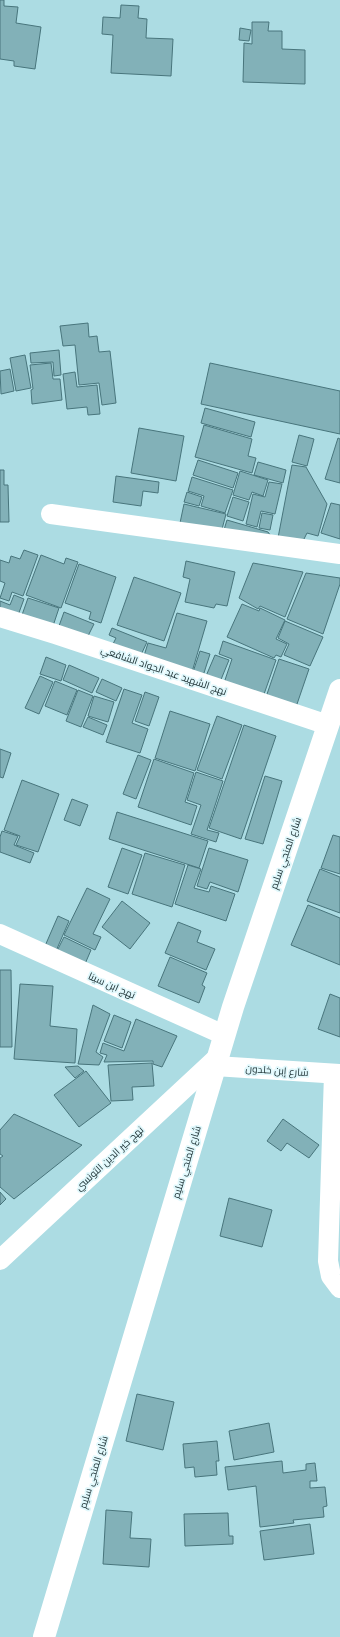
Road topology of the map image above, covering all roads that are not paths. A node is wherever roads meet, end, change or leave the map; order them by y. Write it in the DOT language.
graph roads {
  1 [pos="52,514"];
  2 [pos="340,554"];
  3 [pos="0,617"];
  4 [pos="340,690"];
  5 [pos="328,725"];
  6 [pos="0,934"];
  7 [pos="224,1035"];
  8 [pos="216,1061"];
  9 [pos="337,1074"];
  10 [pos="0,1260"];
  11 [pos="340,1288"];
  12 [pos="44,1637"];
  1 -- 2 [label="street"];
  3 -- 5 [label="street, نهج الشهيد عبد الجواد الشافعي"];
  4 -- 5 [label="street, شارع المنجي سليم"];
  5 -- 7 [label="street, شارع المنجي سليم"];
  6 -- 7 [label="street, نهج ابن سينا"];
  7 -- 8 [label="street, شارع المنجي سليم"];
  8 -- 9 [label="street, شارع إبن خلدون"];
  8 -- 10 [label="street, نهج خير الدين التونسي"];
  8 -- 12 [label="street, شارع المنجي سليم"];
  9 -- 11 [label="street"];
}
